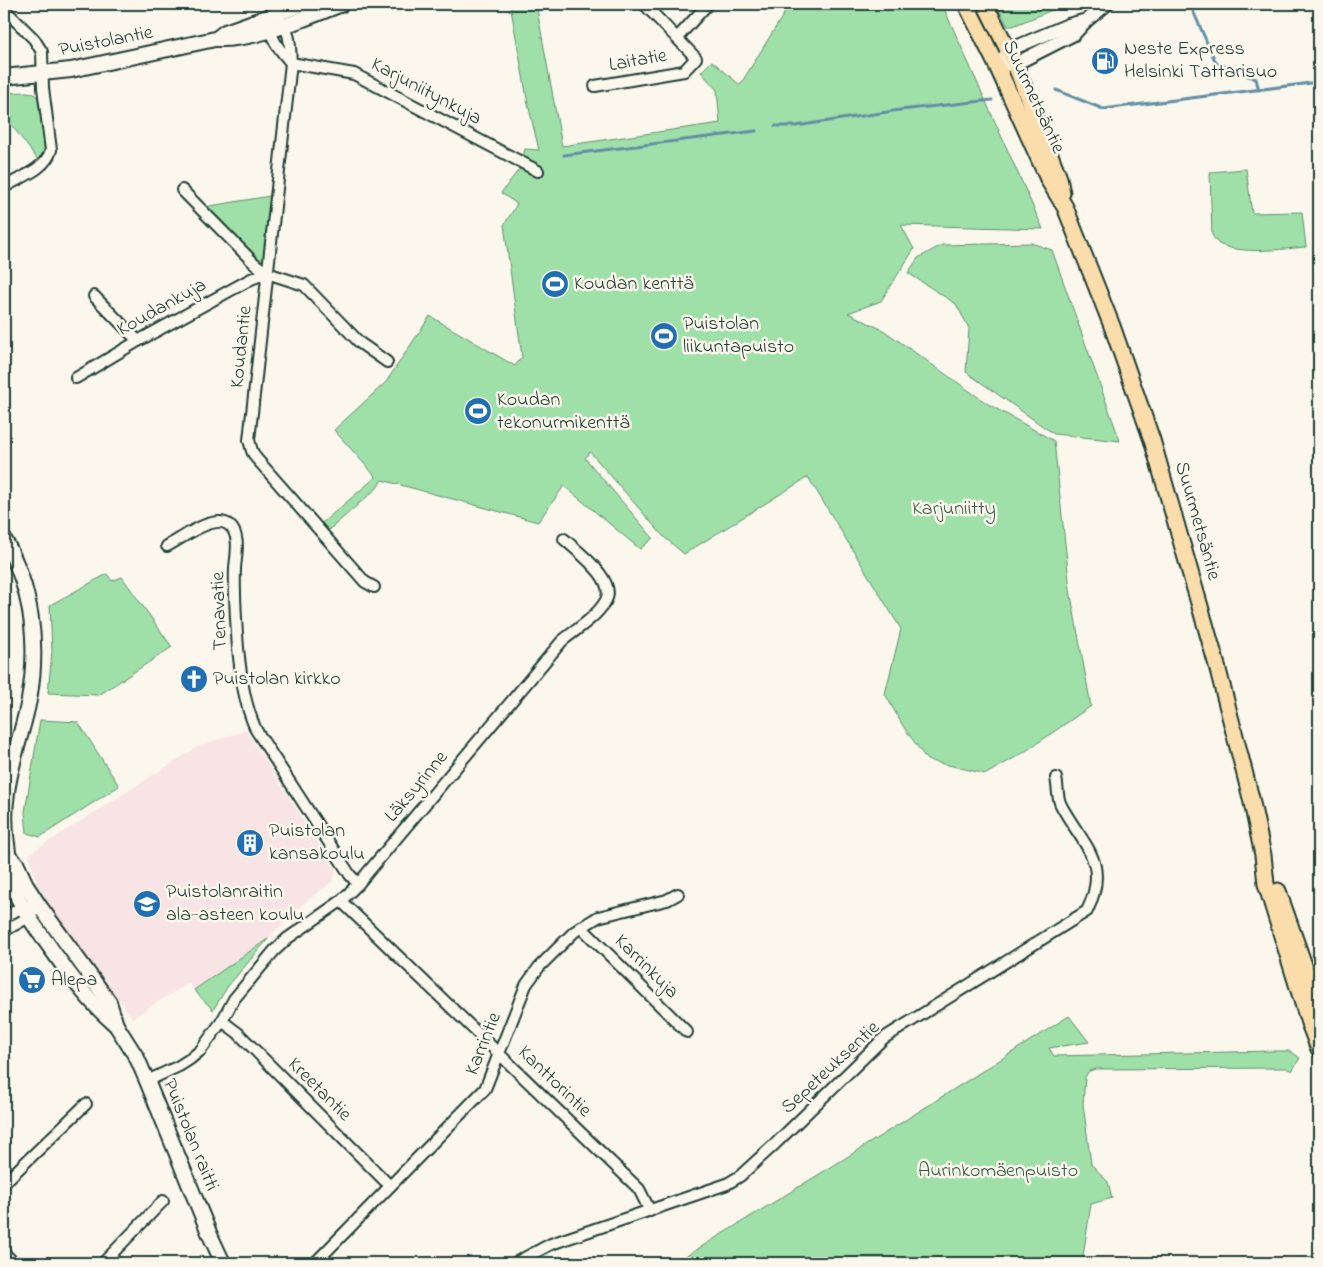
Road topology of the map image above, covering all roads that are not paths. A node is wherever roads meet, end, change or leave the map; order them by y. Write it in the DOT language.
graph roads {
  1 [pos="7,4"];
  2 [pos="304,4"];
  3 [pos="342,4"];
  4 [pos="644,4"];
  5 [pos="708,4"];
  6 [pos="966,4"];
  7 [pos="985,4"];
  8 [pos="1107,4"];
  9 [pos="4,8"];
  10 [pos="273,15"];
  11 [pos="1087,20"];
  12 [pos="284,25"];
  13 [pos="270,30"];
  14 [pos="678,38"];
  15 [pos="215,39"];
  16 [pos="1009,50"];
  17 [pos="291,63"];
  18 [pos="1015,64"];
  19 [pos="997,66"];
  20 [pos="44,73"];
  21 [pos="4,77"];
  22 [pos="595,86"];
  23 [pos="538,170"];
  24 [pos="4,187"];
  25 [pos="182,190"];
  26 [pos="1064,207"];
  27 [pos="267,273"];
  28 [pos="94,296"];
  29 [pos="138,342"];
  30 [pos="387,362"];
  31 [pos="76,378"];
  32 [pos="564,538"];
  33 [pos="4,539"];
  34 [pos="167,546"];
  35 [pos="374,587"];
  36 [pos="1056,778"];
  37 [pos="8,855"];
  38 [pos="1263,855"];
  39 [pos="358,884"];
  40 [pos="678,894"];
  41 [pos="341,901"];
  42 [pos="38,904"];
  43 [pos="26,912"];
  44 [pos="4,918"];
  45 [pos="581,927"];
  46 [pos="4,930"];
  47 [pos="1319,1008"];
  48 [pos="222,1020"];
  49 [pos="116,1024"];
  50 [pos="687,1032"];
  51 [pos="1319,1049"];
  52 [pos="499,1054"];
  53 [pos="147,1081"];
  54 [pos="86,1104"];
  55 [pos="4,1183"];
  56 [pos="390,1186"];
  57 [pos="163,1201"];
  58 [pos="650,1211"];
  59 [pos="4,1253"];
  60 [pos="14,1263"];
  61 [pos="103,1263"];
  62 [pos="224,1263"];
  63 [pos="315,1263"];
  64 [pos="515,1263"];
  1 -- 9 [label="street"];
  2 -- 10 [label="main road, Puistolantie"];
  3 -- 12 [label="main road, Puistolantie"];
  4 -- 14 [label="street, Laitatie"];
  5 -- 14 [label="street"];
  6 -- 19 [label="main road, Suurmetsäntie"];
  7 -- 16 [label="main road, Suurmetsäntie"];
  8 -- 11 [label="street"];
  9 -- 20 [label="street"];
  10 -- 12 [label="street"];
  10 -- 13 [label="street"];
  10 -- 15 [label="main road, Puistolantie"];
  11 -- 16 [label="street"];
  11 -- 18 [label="street"];
  12 -- 13 [label="main road, Puistolantie"];
  12 -- 17 [label="street, Koudantie"];
  13 -- 15 [label="main road, Puistolantie"];
  13 -- 17 [label="street"];
  14 -- 22 [label="street, Laitatie"];
  15 -- 20 [label="main road, Puistolantie"];
  16 -- 18 [label="main road, Suurmetsäntie"];
  16 -- 19 [label="street"];
  17 -- 23 [label="street, Karjuniitynkuja"];
  17 -- 27 [label="street, Koudantie"];
  18 -- 19 [label="street"];
  18 -- 26 [label="main road, Suurmetsäntie"];
  19 -- 26 [label="main road, Suurmetsäntie"];
  20 -- 21 [label="main road, Puistolantie"];
  20 -- 24 [label="street"];
  25 -- 27 [label="street"];
  26 -- 38 [label="main road, Suurmetsäntie"];
  27 -- 29 [label="street, Koudankuja"];
  27 -- 30 [label="street"];
  27 -- 35 [label="street, Koudantie"];
  28 -- 29 [label="street"];
  29 -- 31 [label="street, Koudankuja"];
  32 -- 39 [label="street, Läksyrinne"];
  33 -- 37 [label="main road, Puistolan raitti"];
  34 -- 39 [label="street, Tenavatie"];
  36 -- 58 [label="street, Sepeteuksentie"];
  37 -- 42 [label="main road, Puistolan raitti"];
  37 -- 43 [label="main road, Puistolan raitti"];
  38 -- 47 [label="main road, Suurmetsäntie"];
  38 -- 51 [label="main road, Suurmetsäntie"];
  39 -- 41 [label="street, Läksyrinne"];
  40 -- 45 [label="street, Karrintie"];
  41 -- 48 [label="street, Läksyrinne"];
  41 -- 52 [label="street, Kanttorintie"];
  42 -- 43 [label="street"];
  42 -- 49 [label="main road, Puistolan raitti"];
  43 -- 44 [label="street"];
  43 -- 46 [label="street"];
  43 -- 49 [label="main road, Puistolan raitti"];
  45 -- 50 [label="street, Karrinkuja"];
  45 -- 52 [label="street, Karrintie"];
  48 -- 53 [label="street, Läksyrinne"];
  48 -- 56 [label="street, Kreetantie"];
  49 -- 53 [label="main road, Puistolan raitti"];
  52 -- 56 [label="street, Karrintie"];
  52 -- 58 [label="street, Kanttorintie"];
  53 -- 62 [label="main road, Puistolan raitti"];
  54 -- 55 [label="street"];
  56 -- 63 [label="street, Karrintie"];
  57 -- 61 [label="street"];
  58 -- 64 [label="street, Sepeteuksentie"];
  59 -- 60 [label="street"];
}
